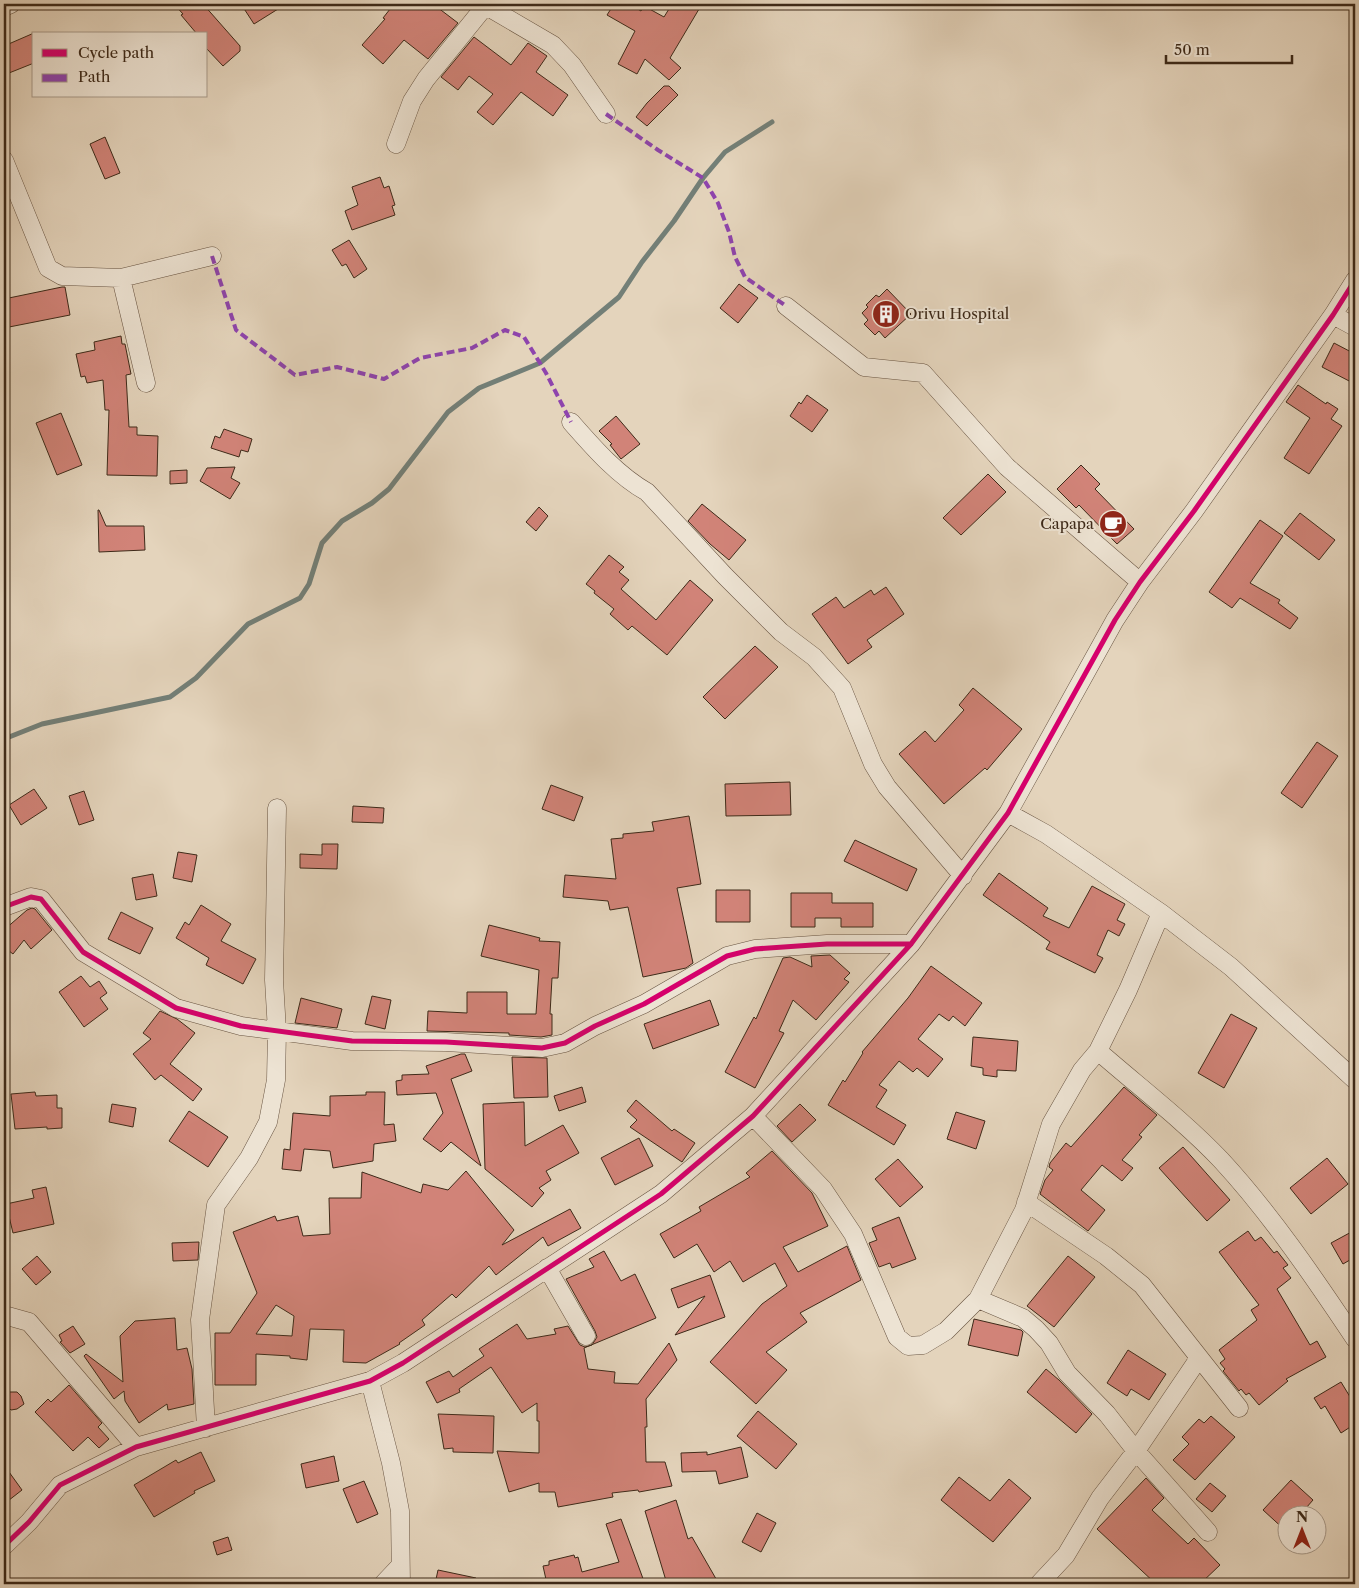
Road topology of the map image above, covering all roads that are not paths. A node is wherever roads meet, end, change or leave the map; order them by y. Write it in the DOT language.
graph roads {
  1 [pos="10,4"];
  2 [pos="484,5"];
  3 [pos="4,7"];
  4 [pos="606,114"];
  5 [pos="396,144"];
  6 [pos="4,160"];
  7 [pos="212,256"];
  8 [pos="121,278"];
  9 [pos="1355,280"];
  10 [pos="786,306"];
  11 [pos="1333,315"];
  12 [pos="1355,327"];
  13 [pos="146,383"];
  14 [pos="571,422"];
  15 [pos="1140,582"];
  16 [pos="276,808"];
  17 [pos="1008,813"];
  18 [pos="963,876"];
  19 [pos="4,907"];
  20 [pos="1161,913"];
  21 [pos="912,944"];
  22 [pos="277,1031"];
  23 [pos="1098,1051"];
  24 [pos="1355,1080"];
  25 [pos="753,1116"];
  26 [pos="1026,1202"];
  27 [pos="548,1268"];
  28 [pos="978,1299"];
  29 [pos="4,1314"];
  30 [pos="586,1336"];
  31 [pos="1355,1339"];
  32 [pos="1199,1358"];
  33 [pos="370,1381"];
  34 [pos="1239,1408"];
  35 [pos="206,1428"];
  36 [pos="136,1448"];
  37 [pos="1136,1451"];
  38 [pos="1208,1532"];
  39 [pos="4,1546"];
  40 [pos="400,1566"];
  41 [pos="383,1584"];
  42 [pos="401,1584"];
  43 [pos="1038,1584"];
  1 -- 3 [label="street"];
  2 -- 4 [label="street"];
  2 -- 5 [label="street"];
  6 -- 8 [label="street"];
  7 -- 8 [label="street"];
  8 -- 13 [label="street"];
  9 -- 11 [label="street"];
  10 -- 15 [label="street"];
  11 -- 12 [label="street"];
  11 -- 15 [label="street"];
  14 -- 18 [label="street"];
  15 -- 17 [label="street"];
  16 -- 22 [label="street"];
  17 -- 18 [label="street"];
  17 -- 20 [label="street"];
  18 -- 21 [label="street"];
  19 -- 22 [label="street"];
  20 -- 23 [label="street"];
  20 -- 24 [label="street"];
  21 -- 22 [label="street"];
  21 -- 25 [label="street"];
  22 -- 35 [label="street"];
  23 -- 26 [label="street"];
  23 -- 31 [label="street"];
  25 -- 27 [label="street"];
  25 -- 28 [label="street"];
  26 -- 28 [label="street"];
  26 -- 32 [label="street"];
  27 -- 30 [label="street"];
  27 -- 33 [label="street"];
  28 -- 37 [label="street"];
  29 -- 36 [label="street"];
  32 -- 34 [label="street"];
  32 -- 37 [label="street"];
  33 -- 35 [label="street"];
  33 -- 40 [label="street"];
  35 -- 36 [label="street"];
  36 -- 39 [label="street"];
  37 -- 38 [label="street"];
  37 -- 43 [label="street"];
  40 -- 41 [label="street"];
  40 -- 42 [label="street"];
}
